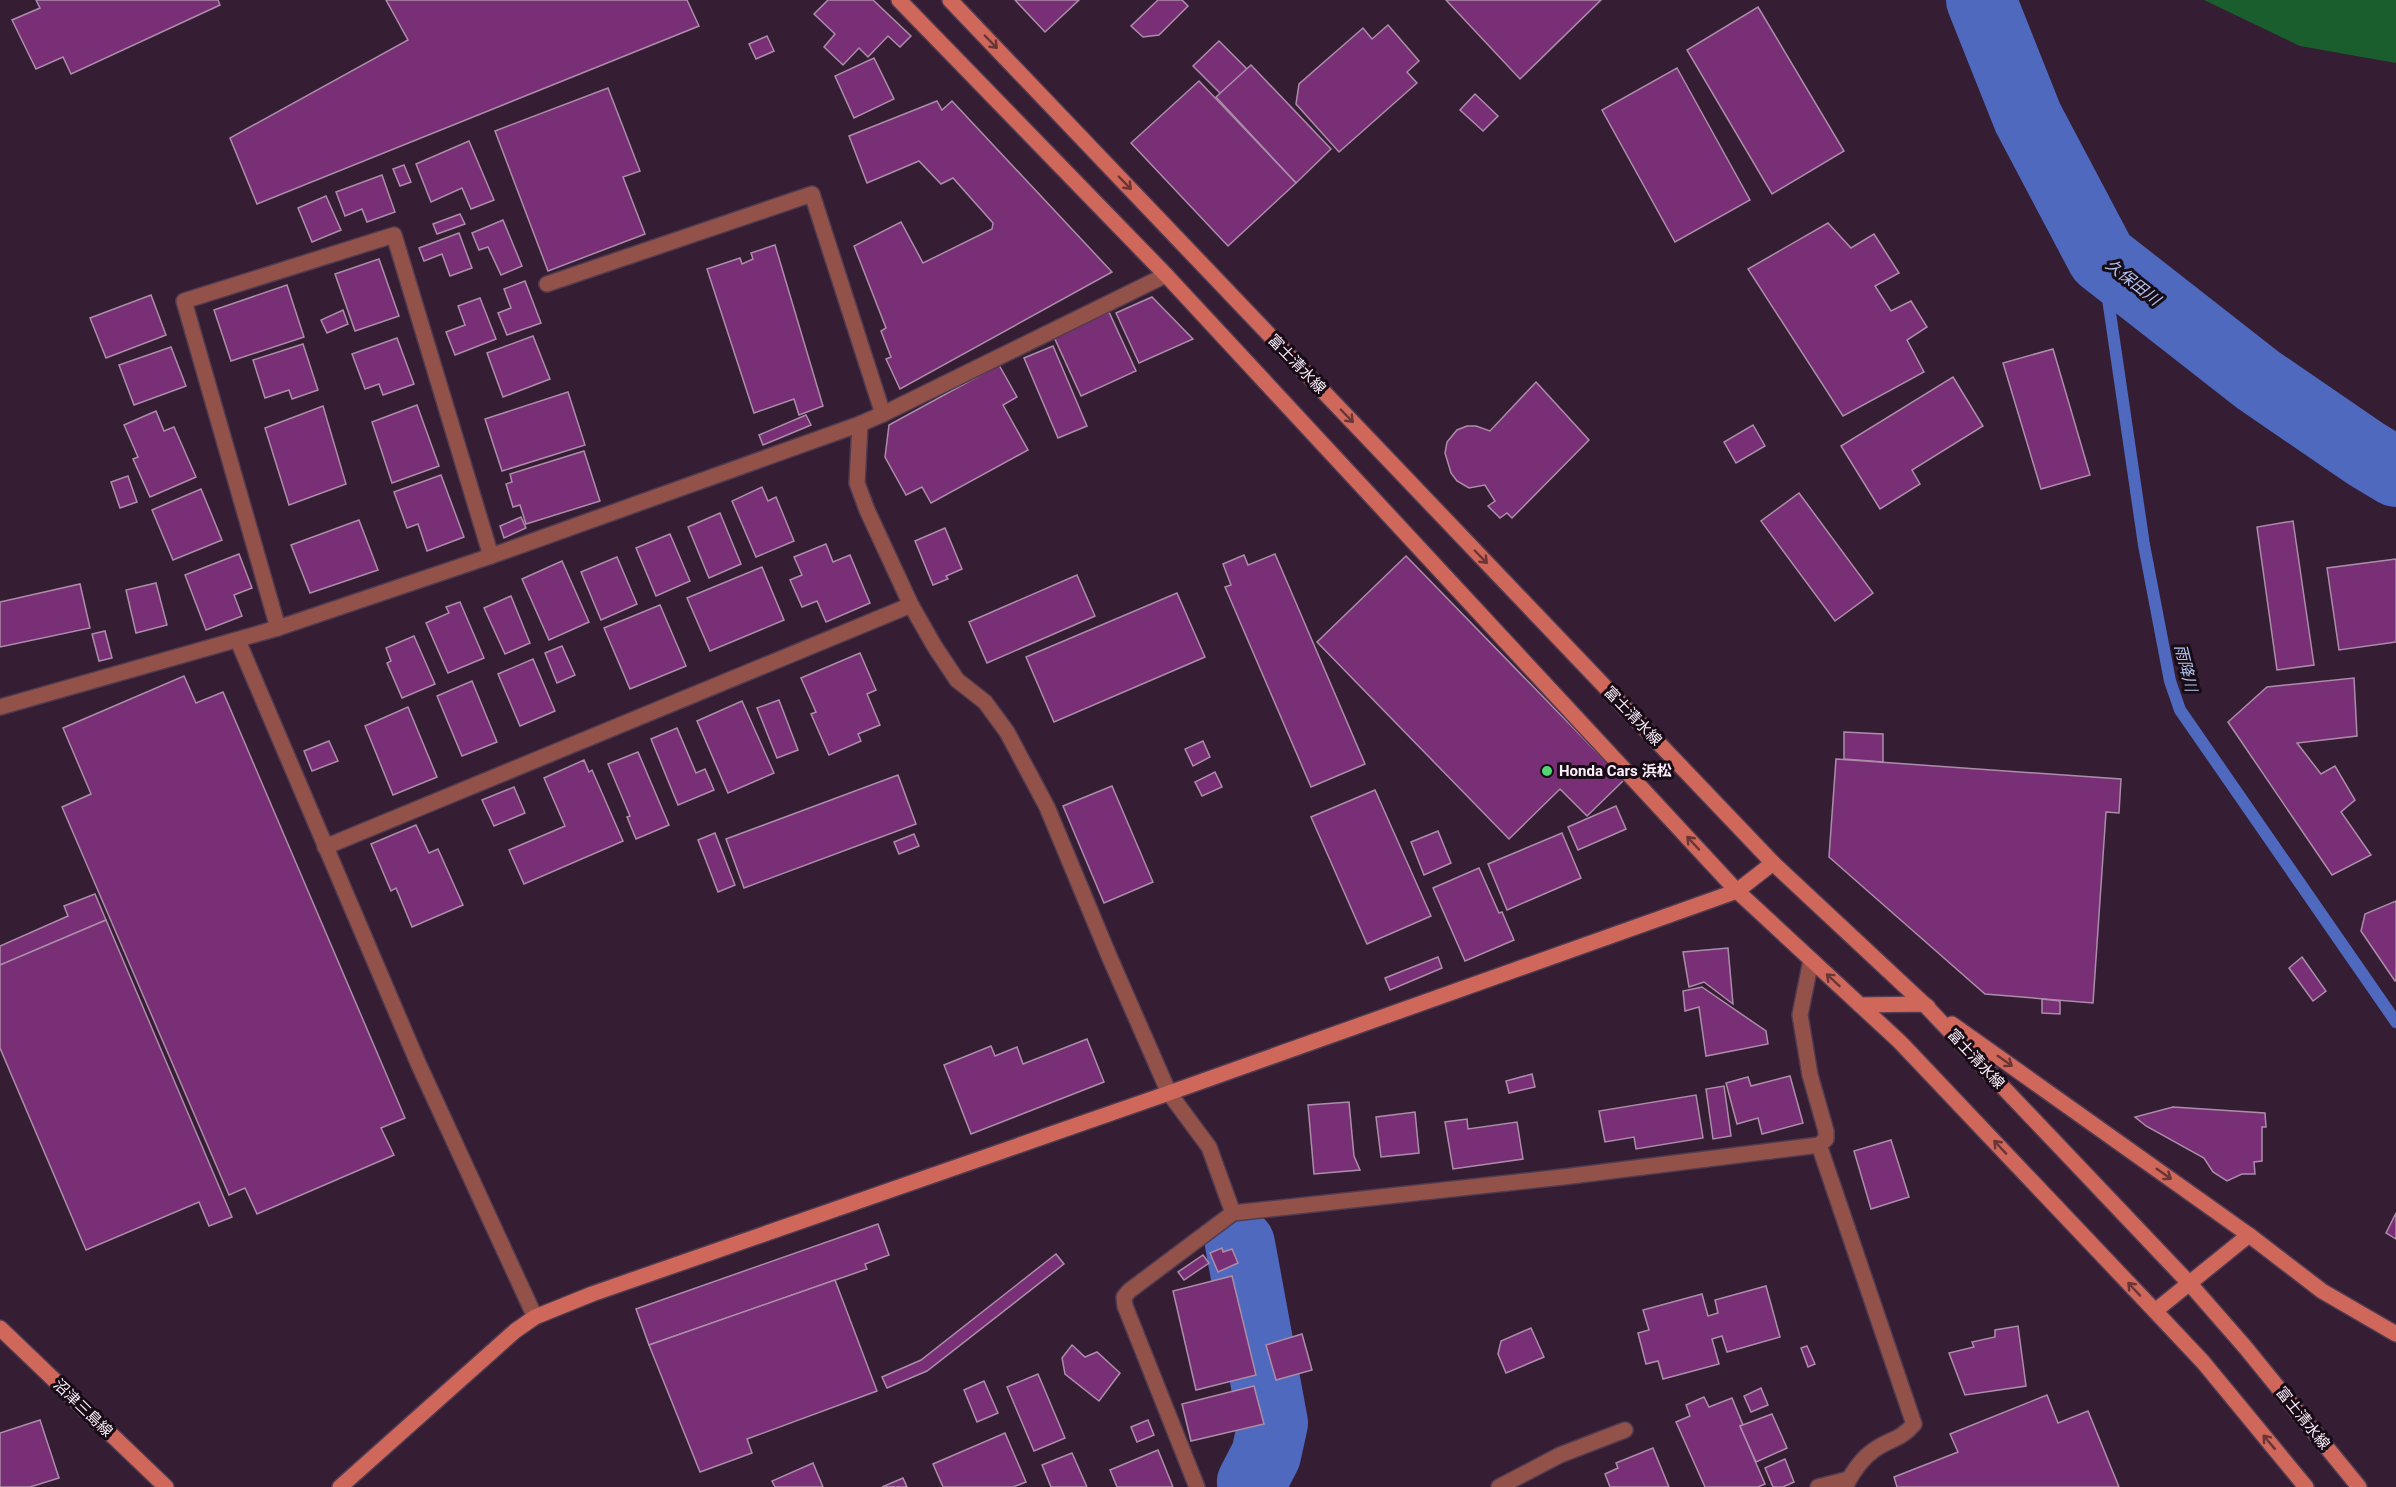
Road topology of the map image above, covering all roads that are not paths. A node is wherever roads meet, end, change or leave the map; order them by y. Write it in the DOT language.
graph roads {
  1 [pos="899,0"];
  2 [pos="950,0"];
  3 [pos="1166,275"];
  4 [pos="547,284"];
  5 [pos="883,414"];
  6 [pos="860,424"];
  7 [pos="491,555"];
  8 [pos="911,605"];
  9 [pos="278,628"];
  10 [pos="238,641"];
  11 [pos="0,707"];
  12 [pos="326,847"];
  13 [pos="1773,863"];
  14 [pos="1737,891"];
  15 [pos="1812,960"];
  16 [pos="1924,1004"];
  17 [pos="1860,1005"];
  18 [pos="1169,1093"];
  19 [pos="1819,1145"];
  20 [pos="1233,1213"];
  21 [pos="2249,1235"];
  22 [pos="2190,1284"];
  23 [pos="2155,1311"];
  24 [pos="535,1317"];
  25 [pos="0,1328"];
  26 [pos="2396,1334"];
  27 [pos="1625,1430"];
  28 [pos="1847,1483"];
  29 [pos="166,1487"];
  30 [pos="340,1487"];
  31 [pos="1197,1487"];
  32 [pos="1499,1487"];
  33 [pos="1818,1487"];
  34 [pos="2306,1487"];
  35 [pos="2359,1487"];
  1 -- 3 [label="main road"];
  2 -- 13 [label="main road, 富士清水線, one-way"];
  3 -- 5 [label="street"];
  14 -- 3 [label="main road, one-way"];
  4 -- 5 [label="street"];
  5 -- 6 [label="street"];
  6 -- 7 [label="street"];
  6 -- 8 [label="street"];
  7 -- 9 [label="street"];
  7 -- 9 [label="street"];
  8 -- 12 [label="street"];
  8 -- 18 [label="street"];
  9 -- 10 [label="street"];
  10 -- 11 [label="street"];
  10 -- 12 [label="street"];
  12 -- 24 [label="street"];
  13 -- 14 [label="main road"];
  13 -- 16 [label="main road, 富士清水線"];
  14 -- 15 [label="main road"];
  14 -- 18 [label="main road"];
  17 -- 15 [label="main road, one-way"];
  15 -- 19 [label="street"];
  16 -- 17 [label="main road"];
  16 -- 21 [label="main road, one-way"];
  16 -- 22 [label="main road, 富士清水線"];
  23 -- 17 [label="main road, one-way"];
  18 -- 20 [label="street"];
  18 -- 24 [label="main road"];
  19 -- 20 [label="street"];
  19 -- 28 [label="street"];
  20 -- 31 [label="street"];
  21 -- 22 [label="main road"];
  21 -- 26 [label="main road"];
  22 -- 23 [label="main road"];
  22 -- 35 [label="main road, 富士清水線"];
  34 -- 23 [label="main road, one-way"];
  24 -- 30 [label="main road"];
  25 -- 29 [label="main road, 沼津三島線"];
  27 -- 32 [label="street"];
  28 -- 33 [label="street"];
}
